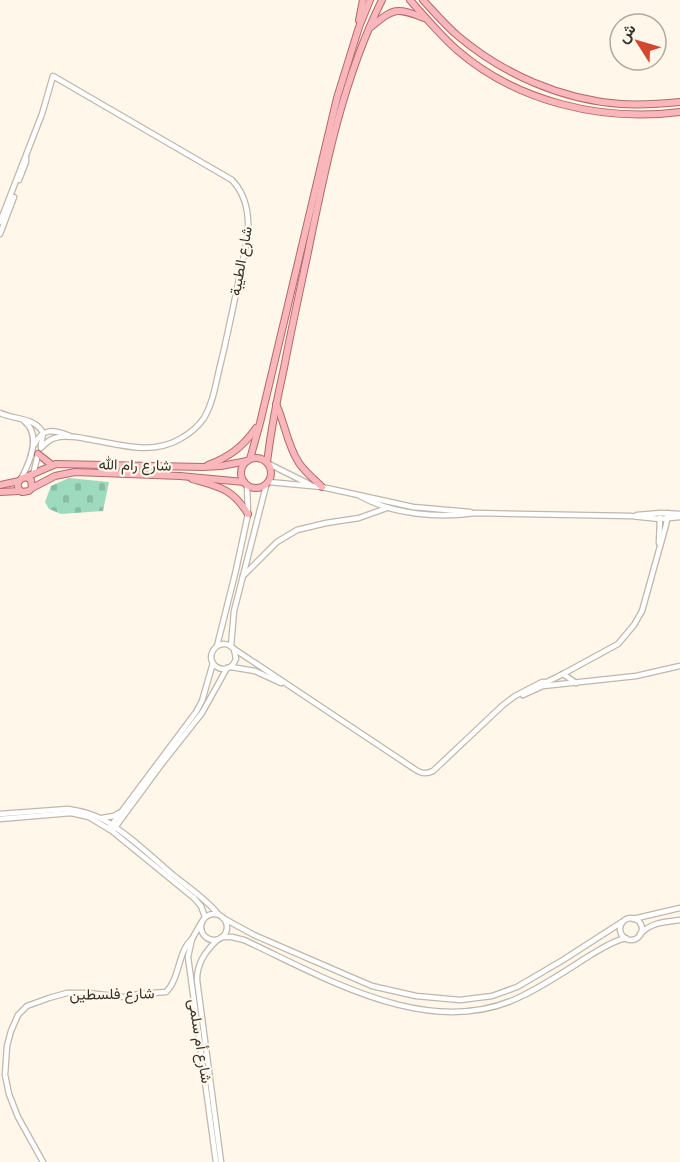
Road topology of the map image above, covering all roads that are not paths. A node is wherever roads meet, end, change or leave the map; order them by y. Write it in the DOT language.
graph roads {
  1 [pos="363,0"];
  2 [pos="370,0"];
  3 [pos="381,0"];
  4 [pos="410,0"];
  5 [pos="423,0"];
  6 [pos="426,19"];
  7 [pos="359,27"];
  8 [pos="368,29"];
  9 [pos="680,102"];
  10 [pos="680,111"];
  11 [pos="26,156"];
  12 [pos="0,222"];
  13 [pos="0,234"];
  14 [pos="276,404"];
  15 [pos="0,413"];
  16 [pos="22,419"];
  17 [pos="260,423"];
  18 [pos="43,434"];
  19 [pos="73,437"];
  20 [pos="37,451"];
  21 [pos="248,460"];
  22 [pos="268,463"];
  23 [pos="51,465"];
  24 [pos="203,467"];
  25 [pos="180,476"];
  26 [pos="27,480"];
  27 [pos="246,484"];
  28 [pos="267,484"];
  29 [pos="0,485"];
  30 [pos="313,486"];
  31 [pos="322,487"];
  32 [pos="20,491"];
  33 [pos="0,492"];
  34 [pos="360,496"];
  35 [pos="388,507"];
  36 [pos="475,513"];
  37 [pos="248,514"];
  38 [pos="660,516"];
  39 [pos="668,516"];
  40 [pos="680,516"];
  41 [pos="659,548"];
  42 [pos="243,576"];
  43 [pos="217,646"];
  44 [pos="233,648"];
  45 [pos="213,663"];
  46 [pos="680,666"];
  47 [pos="229,668"];
  48 [pos="561,675"];
  49 [pos="576,683"];
  50 [pos="545,684"];
  51 [pos="565,684"];
  52 [pos="286,685"];
  53 [pos="122,815"];
  54 [pos="0,816"];
  55 [pos="101,819"];
  56 [pos="112,828"];
  57 [pos="122,833"];
  58 [pos="680,908"];
  59 [pos="221,916"];
  60 [pos="633,918"];
  61 [pos="203,920"];
  62 [pos="680,920"];
  63 [pos="622,922"];
  64 [pos="640,934"];
  65 [pos="626,938"];
  66 [pos="192,939"];
  67 [pos="220,939"];
  68 [pos="43,1162"];
  69 [pos="216,1162"];
  70 [pos="221,1162"];
  1 -- 7 [label="main road"];
  2 -- 7 [label="main road"];
  3 -- 8 [label="main road"];
  4 -- 6 [label="main road"];
  5 -- 9 [label="main road"];
  6 -- 8 [label="main road"];
  6 -- 10 [label="main road"];
  7 -- 17 [label="main road"];
  8 -- 14 [label="main road"];
  11 -- 12 [label="street, شارع الطيبة"];
  11 -- 13 [label="street, شارع الطيبة"];
  11 -- 19 [label="street, شارع الطيبة"];
  14 -- 22 [label="main road"];
  14 -- 31 [label="main road"];
  15 -- 16 [label="street"];
  16 -- 18 [label="street"];
  16 -- 20 [label="street"];
  17 -- 21 [label="main road"];
  17 -- 24 [label="main road"];
  18 -- 19 [label="street, شارع الطيبة"];
  18 -- 20 [label="street"];
  18 -- 20 [label="street"];
  19 -- 20 [label="street, شارع الطيبة"];
  20 -- 23 [label="main road"];
  20 -- 26 [label="street"];
  20 -- 26 [label="street"];
  21 -- 22 [label="main road"];
  21 -- 24 [label="main road, شارع رام الله"];
  21 -- 27 [label="main road"];
  22 -- 28 [label="main road"];
  22 -- 30 [label="street"];
  23 -- 24 [label="main road, شارع رام الله"];
  23 -- 26 [label="main road, شارع رام الله"];
  25 -- 26 [label="main road, شارع رام الله"];
  25 -- 27 [label="main road, شارع رام الله"];
  25 -- 37 [label="main road"];
  26 -- 29 [label="main road, شارع رام الله"];
  26 -- 32 [label="main road"];
  26 -- 32 [label="main road"];
  27 -- 28 [label="main road"];
  27 -- 37 [label="street"];
  28 -- 30 [label="street"];
  28 -- 42 [label="street"];
  30 -- 31 [label="street"];
  31 -- 34 [label="street"];
  32 -- 33 [label="main road"];
  34 -- 35 [label="street"];
  34 -- 36 [label="street"];
  35 -- 36 [label="street"];
  35 -- 42 [label="street"];
  36 -- 38 [label="street"];
  37 -- 43 [label="street"];
  38 -- 39 [label="street"];
  38 -- 41 [label="street"];
  39 -- 40 [label="street"];
  39 -- 41 [label="street"];
  41 -- 48 [label="street"];
  42 -- 44 [label="street"];
  43 -- 44 [label="street"];
  43 -- 45 [label="street"];
  44 -- 47 [label="street"];
  44 -- 52 [label="street"];
  45 -- 47 [label="street"];
  45 -- 53 [label="street"];
  46 -- 49 [label="street"];
  47 -- 52 [label="street"];
  47 -- 53 [label="street"];
  48 -- 49 [label="street"];
  48 -- 50 [label="street"];
  48 -- 51 [label="street"];
  49 -- 51 [label="street"];
  50 -- 51 [label="street"];
  50 -- 52 [label="street"];
  53 -- 55 [label="street"];
  53 -- 56 [label="street"];
  53 -- 57 [label="street"];
  54 -- 55 [label="street"];
  54 -- 56 [label="street"];
  55 -- 56 [label="street"];
  56 -- 57 [label="street"];
  56 -- 61 [label="street"];
  57 -- 59 [label="street"];
  58 -- 60 [label="street"];
  59 -- 61 [label="street"];
  59 -- 63 [label="street"];
  59 -- 67 [label="street"];
  60 -- 63 [label="street"];
  60 -- 64 [label="street"];
  61 -- 66 [label="street, شارع أم سلمى"];
  61 -- 67 [label="street"];
  62 -- 64 [label="street"];
  63 -- 65 [label="street"];
  64 -- 65 [label="street"];
  65 -- 67 [label="street"];
  66 -- 68 [label="street, شارع فلسطين"];
  66 -- 69 [label="street, شارع أم سلمى"];
  67 -- 70 [label="street, شارع أم سلمى"];
}
